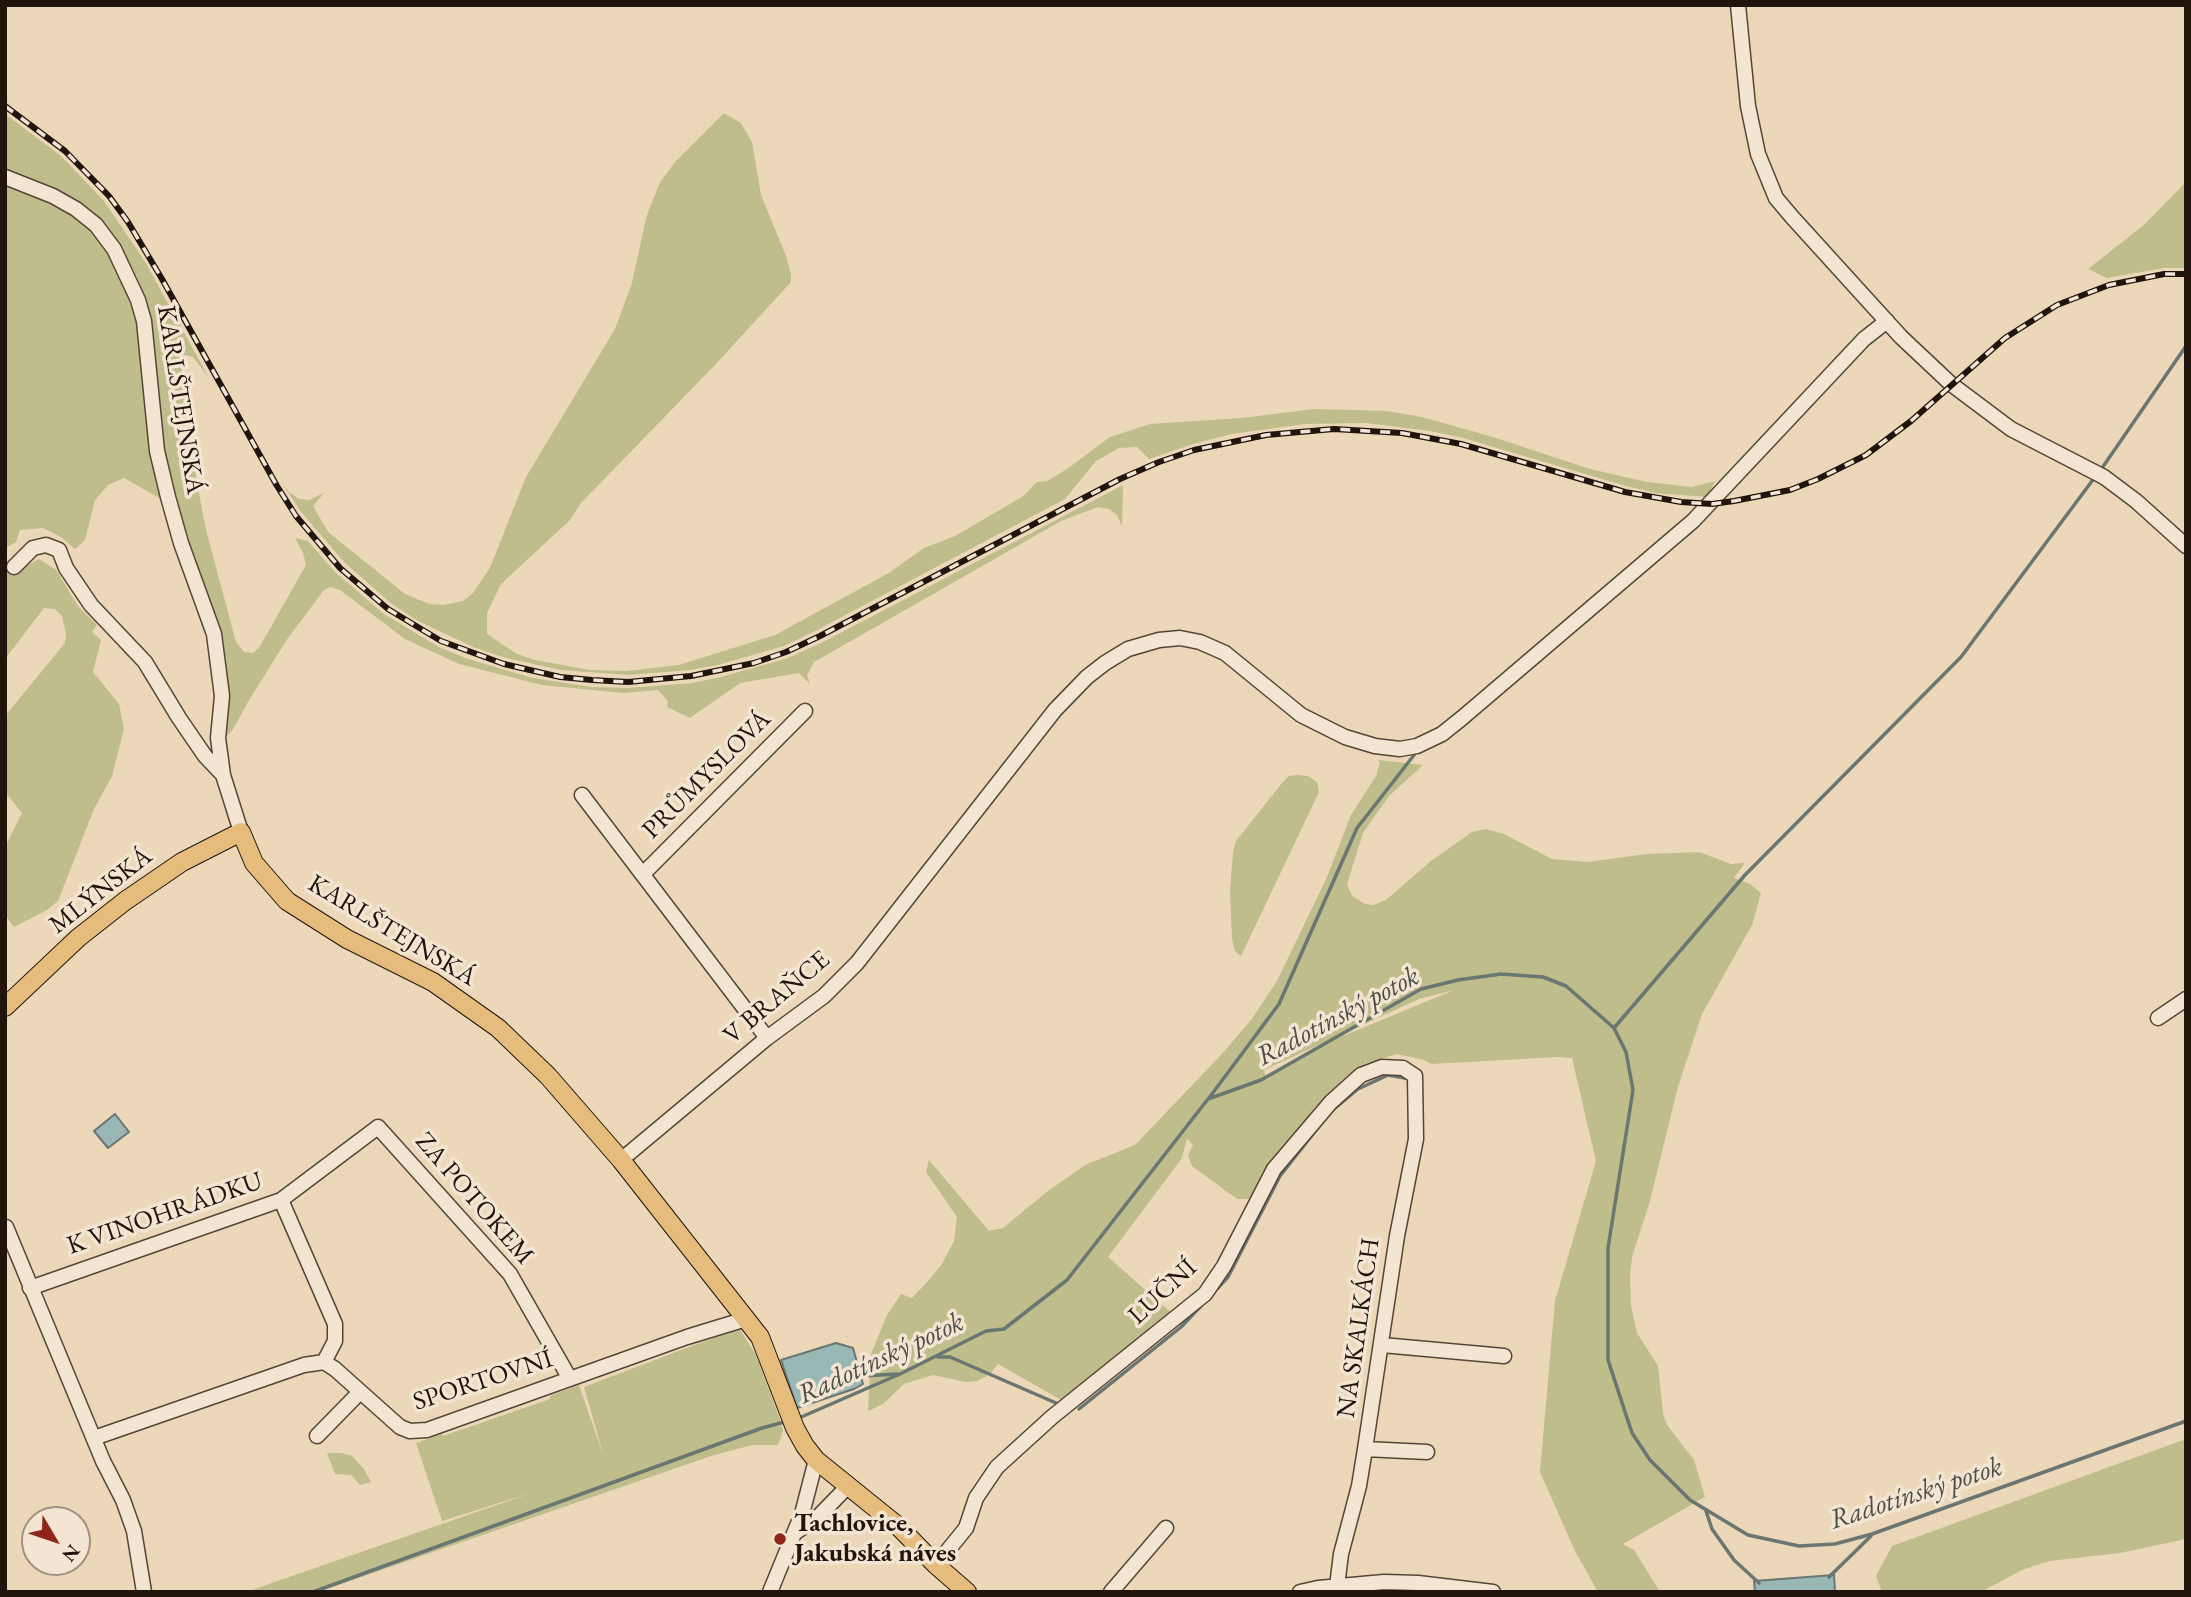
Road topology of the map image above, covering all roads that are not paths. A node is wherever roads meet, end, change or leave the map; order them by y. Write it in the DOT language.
graph roads {
  1 [pos="1738,5"];
  2 [pos="5,177"];
  3 [pos="1887,321"];
  4 [pos="2186,546"];
  5 [pos="14,567"];
  6 [pos="805,710"];
  7 [pos="223,775"];
  8 [pos="582,795"];
  9 [pos="241,832"];
  10 [pos="643,874"];
  11 [pos="2186,999"];
  12 [pos="5,1007"];
  13 [pos="2158,1018"];
  14 [pos="767,1038"];
  15 [pos="1415,1076"];
  16 [pos="378,1127"];
  17 [pos="621,1160"];
  18 [pos="281,1200"];
  19 [pos="6,1227"];
  20 [pos="30,1288"];
  21 [pos="746,1319"];
  22 [pos="1382,1345"];
  23 [pos="1504,1356"];
  24 [pos="324,1362"];
  25 [pos="570,1379"];
  26 [pos="360,1392"];
  27 [pos="317,1436"];
  28 [pos="94,1438"];
  29 [pos="1365,1449"];
  30 [pos="1427,1451"];
  31 [pos="816,1460"];
  32 [pos="848,1486"];
  33 [pos="1166,1528"];
  34 [pos="795,1533"];
  35 [pos="936,1564"];
  36 [pos="1337,1586"];
  37 [pos="1354,1588"];
  38 [pos="144,1592"];
  39 [pos="770,1592"];
  40 [pos="967,1592"];
  41 [pos="1111,1592"];
  42 [pos="1300,1592"];
  43 [pos="1493,1592"];
  1 -- 3 [label="street"];
  2 -- 7 [label="street, KARLŠTEJNSKÁ"];
  3 -- 4 [label="street"];
  3 -- 14 [label="street, V BRAŇCE"];
  5 -- 7 [label="street"];
  6 -- 10 [label="street, PRŮMYSLOVÁ"];
  7 -- 9 [label="street, KARLŠTEJNSKÁ"];
  8 -- 10 [label="street, PRŮMYSLOVÁ"];
  9 -- 12 [label="main road, MLÝNSKÁ"];
  9 -- 17 [label="main road, KARLŠTEJNSKÁ"];
  10 -- 14 [label="street, PRŮMYSLOVÁ"];
  11 -- 13 [label="street"];
  14 -- 17 [label="street, V BRAŇCE"];
  15 -- 22 [label="street, NA SKALKÁCH"];
  15 -- 35 [label="street, LUČNÍ"];
  16 -- 18 [label="street, K VINOHRÁDKU"];
  16 -- 25 [label="street, ZA POTOKEM"];
  17 -- 21 [label="main road, KARLŠTEJNSKÁ"];
  18 -- 20 [label="street, K VINOHRÁDKU"];
  18 -- 24 [label="street"];
  19 -- 20 [label="street"];
  20 -- 28 [label="street"];
  21 -- 25 [label="street, SPORTOVNÍ"];
  21 -- 31 [label="main road, KARLŠTEJNSKÁ"];
  22 -- 23 [label="street"];
  22 -- 29 [label="street, NA SKALKÁCH"];
  24 -- 26 [label="street, SPORTOVNÍ"];
  24 -- 28 [label="street"];
  25 -- 26 [label="street, SPORTOVNÍ"];
  26 -- 27 [label="street"];
  28 -- 38 [label="street"];
  29 -- 30 [label="street"];
  29 -- 36 [label="street, NA SKALKÁCH"];
  31 -- 32 [label="main road, KARLŠTEJNSKÁ"];
  31 -- 34 [label="street"];
  32 -- 34 [label="street"];
  32 -- 35 [label="main road, KARLŠTEJNSKÁ"];
  33 -- 41 [label="street"];
  34 -- 39 [label="street"];
  35 -- 40 [label="main road, KARLŠTEJNSKÁ"];
  36 -- 37 [label="street"];
  36 -- 42 [label="street"];
  37 -- 43 [label="street"];
}
